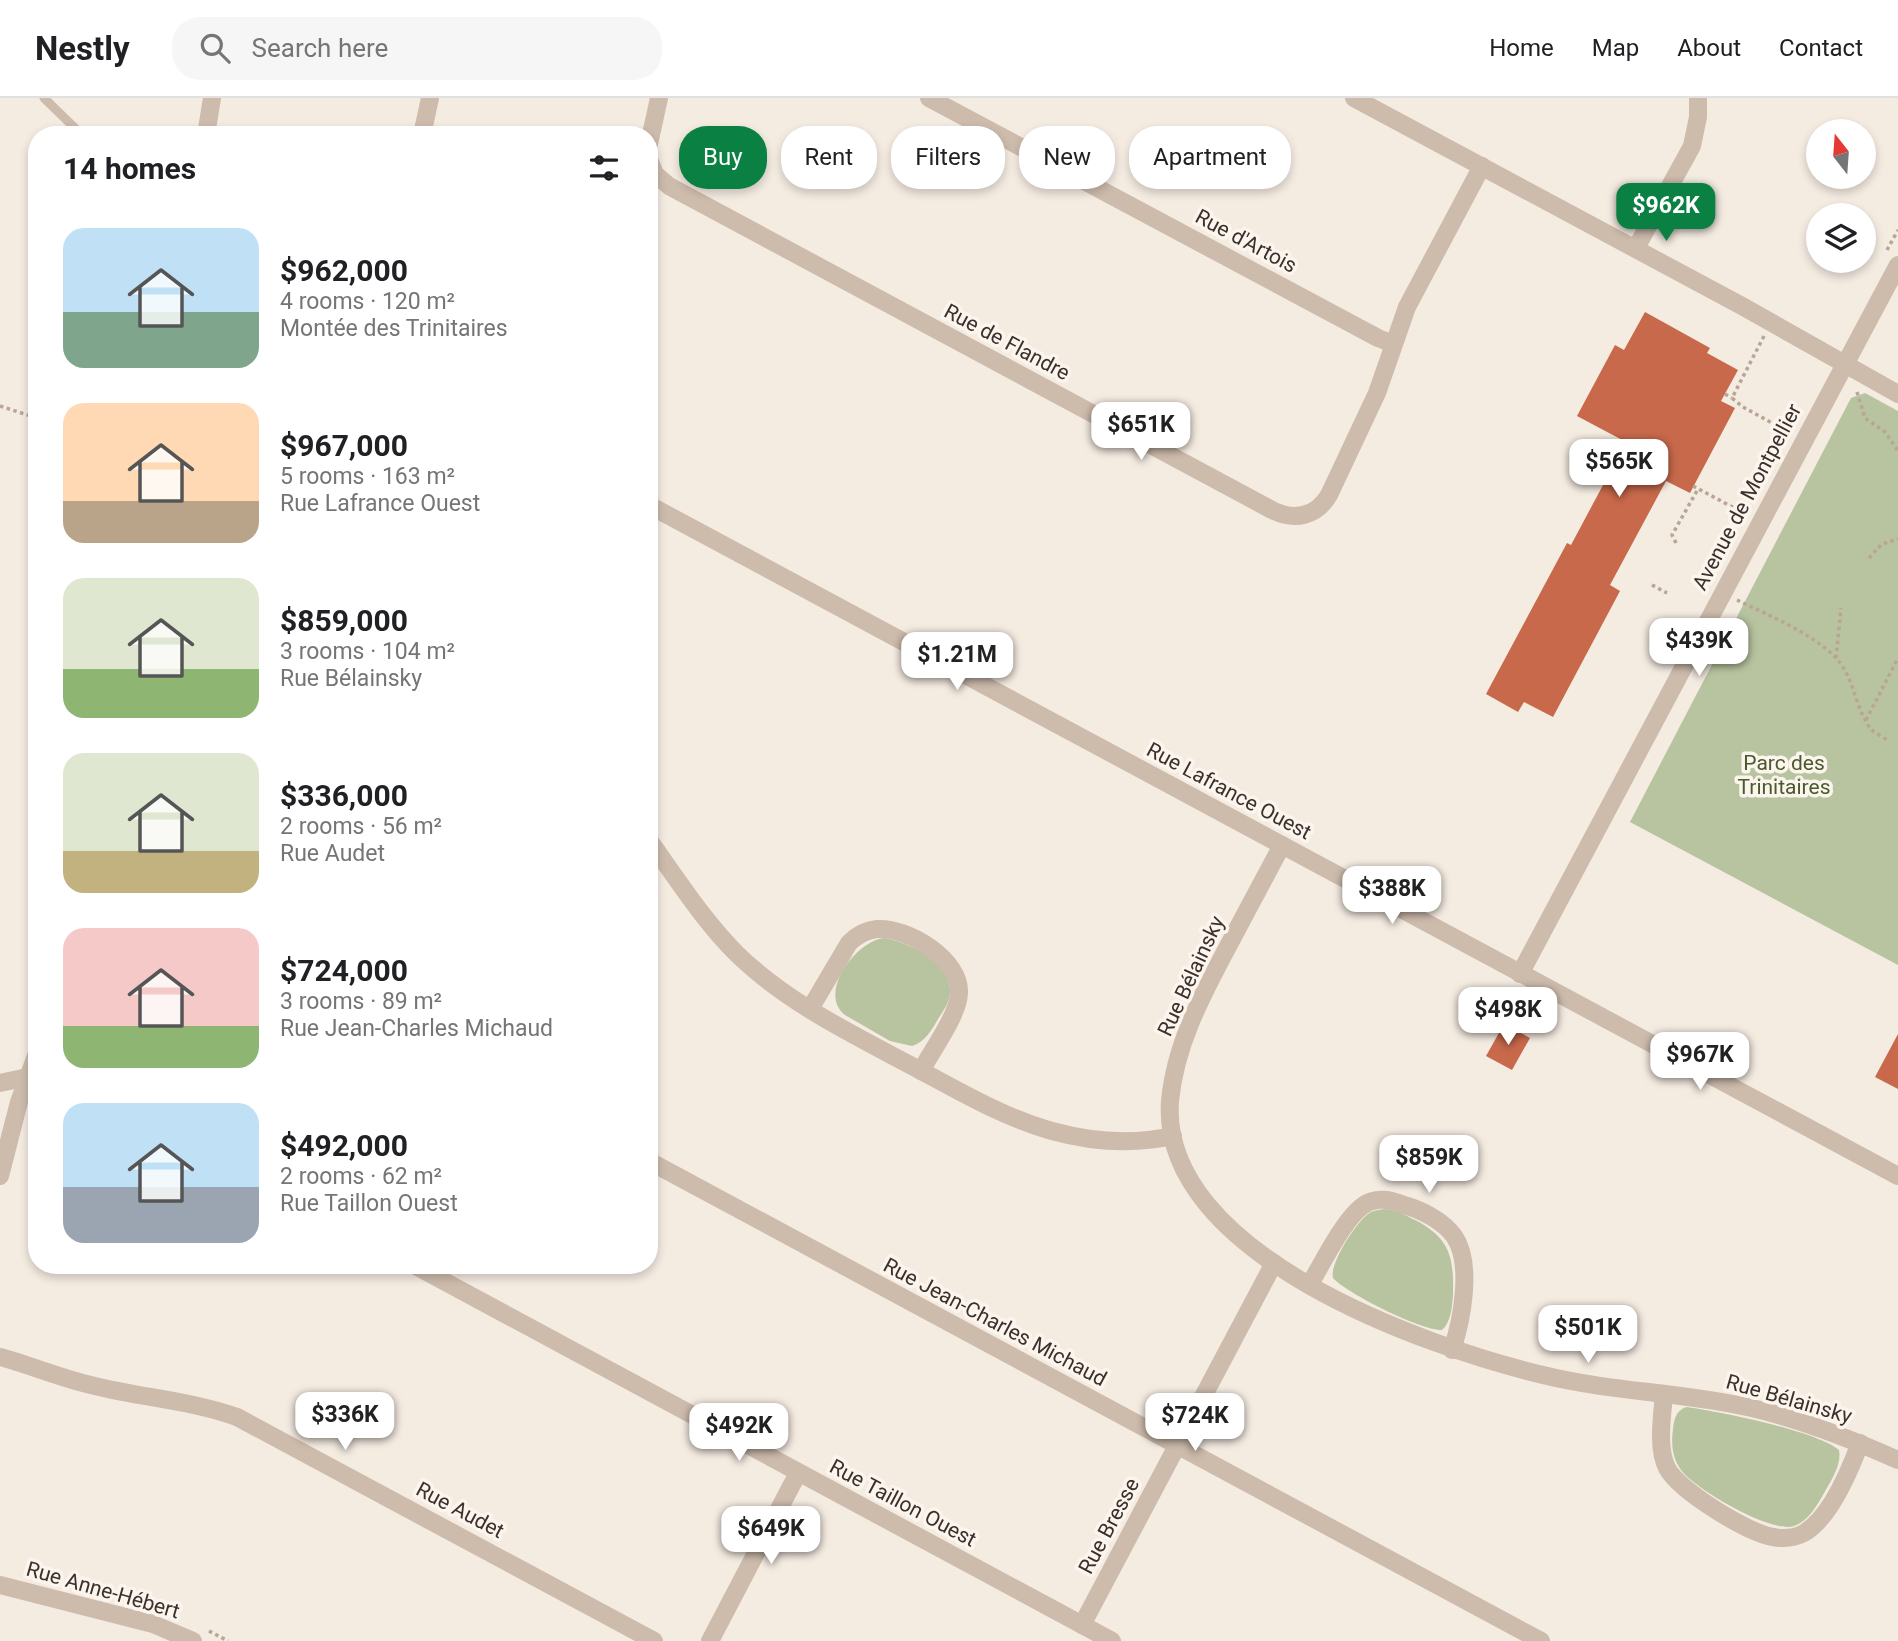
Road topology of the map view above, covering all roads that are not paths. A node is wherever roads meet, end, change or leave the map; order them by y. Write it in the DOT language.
graph roads {
  1 [pos="44,98"];
  2 [pos="212,98"];
  3 [pos="430,98"];
  4 [pos="659,98"];
  5 [pos="929,98"];
  6 [pos="1354,98"];
  7 [pos="1698,98"];
  8 [pos="73,126"];
  9 [pos="207,126"];
  10 [pos="424,126"];
  11 [pos="653,126"];
  12 [pos="1482,166"];
  13 [pos="658,177"];
  14 [pos="1636,248"];
  15 [pos="1898,265"];
  16 [pos="1393,344"];
  17 [pos="1844,365"];
  18 [pos="1898,394"];
  19 [pos="658,510"];
  20 [pos="1282,845"];
  21 [pos="658,853"];
  22 [pos="1520,974"];
  23 [pos="810,1009"];
  24 [pos="921,1070"];
  25 [pos="28,1078"];
  26 [pos="0,1083"];
  27 [pos="28,1091"];
  28 [pos="1173,1136"];
  29 [pos="1,1165"];
  30 [pos="658,1166"];
  31 [pos="1898,1176"];
  32 [pos="1274,1263"];
  33 [pos="431,1274"];
  34 [pos="1310,1284"];
  35 [pos="1452,1350"];
  36 [pos="0,1357"];
  37 [pos="1664,1395"];
  38 [pos="1860,1443"];
  39 [pos="1177,1446"];
  40 [pos="1898,1461"];
  41 [pos="798,1473"];
  42 [pos="0,1585"];
  43 [pos="1082,1625"];
  44 [pos="193,1641"];
  45 [pos="654,1641"];
  46 [pos="710,1641"];
  47 [pos="1112,1641"];
  48 [pos="1541,1641"];
  1 -- 8 [label="lane"];
  2 -- 9 [label="street"];
  3 -- 10 [label="street"];
  4 -- 11 [label="street"];
  5 -- 16 [label="street, Rue d'Artois"];
  6 -- 12 [label="street"];
  7 -- 14 [label="street"];
  12 -- 14 [label="street"];
  12 -- 16 [label="street, Rue de Flandre"];
  13 -- 16 [label="street, Rue de Flandre"];
  14 -- 17 [label="street"];
  15 -- 17 [label="street, Avenue de Montpellier"];
  17 -- 18 [label="street"];
  17 -- 22 [label="street, Avenue de Montpellier"];
  19 -- 20 [label="street, Rue Lafrance Ouest"];
  20 -- 22 [label="street, Rue Lafrance Ouest"];
  20 -- 28 [label="street, Rue Bélainsky"];
  21 -- 23 [label="street"];
  22 -- 31 [label="street, Rue Lafrance Ouest"];
  23 -- 24 [label="street"];
  23 -- 24 [label="street"];
  24 -- 28 [label="street"];
  25 -- 26 [label="street"];
  27 -- 29 [label="street"];
  28 -- 32 [label="street, Rue Bélainsky"];
  30 -- 39 [label="street, Rue Jean-Charles Michaud"];
  32 -- 34 [label="street, Rue Bélainsky"];
  32 -- 39 [label="street, Rue Bresse"];
  33 -- 41 [label="street, Rue Taillon Ouest"];
  34 -- 35 [label="street, Rue Bélainsky"];
  34 -- 35 [label="street"];
  35 -- 37 [label="street, Rue Bélainsky"];
  36 -- 45 [label="street, Rue Audet"];
  37 -- 38 [label="street, Rue Bélainsky"];
  37 -- 38 [label="street, Rue Bélainsky"];
  38 -- 40 [label="street, Rue Bélainsky"];
  39 -- 43 [label="street, Rue Bresse"];
  39 -- 48 [label="street, Rue Jean-Charles Michaud"];
  41 -- 43 [label="street, Rue Taillon Ouest"];
  41 -- 46 [label="street"];
  42 -- 44 [label="street, Rue Anne-Hébert"];
  43 -- 47 [label="street, Rue Taillon Ouest"];
}
